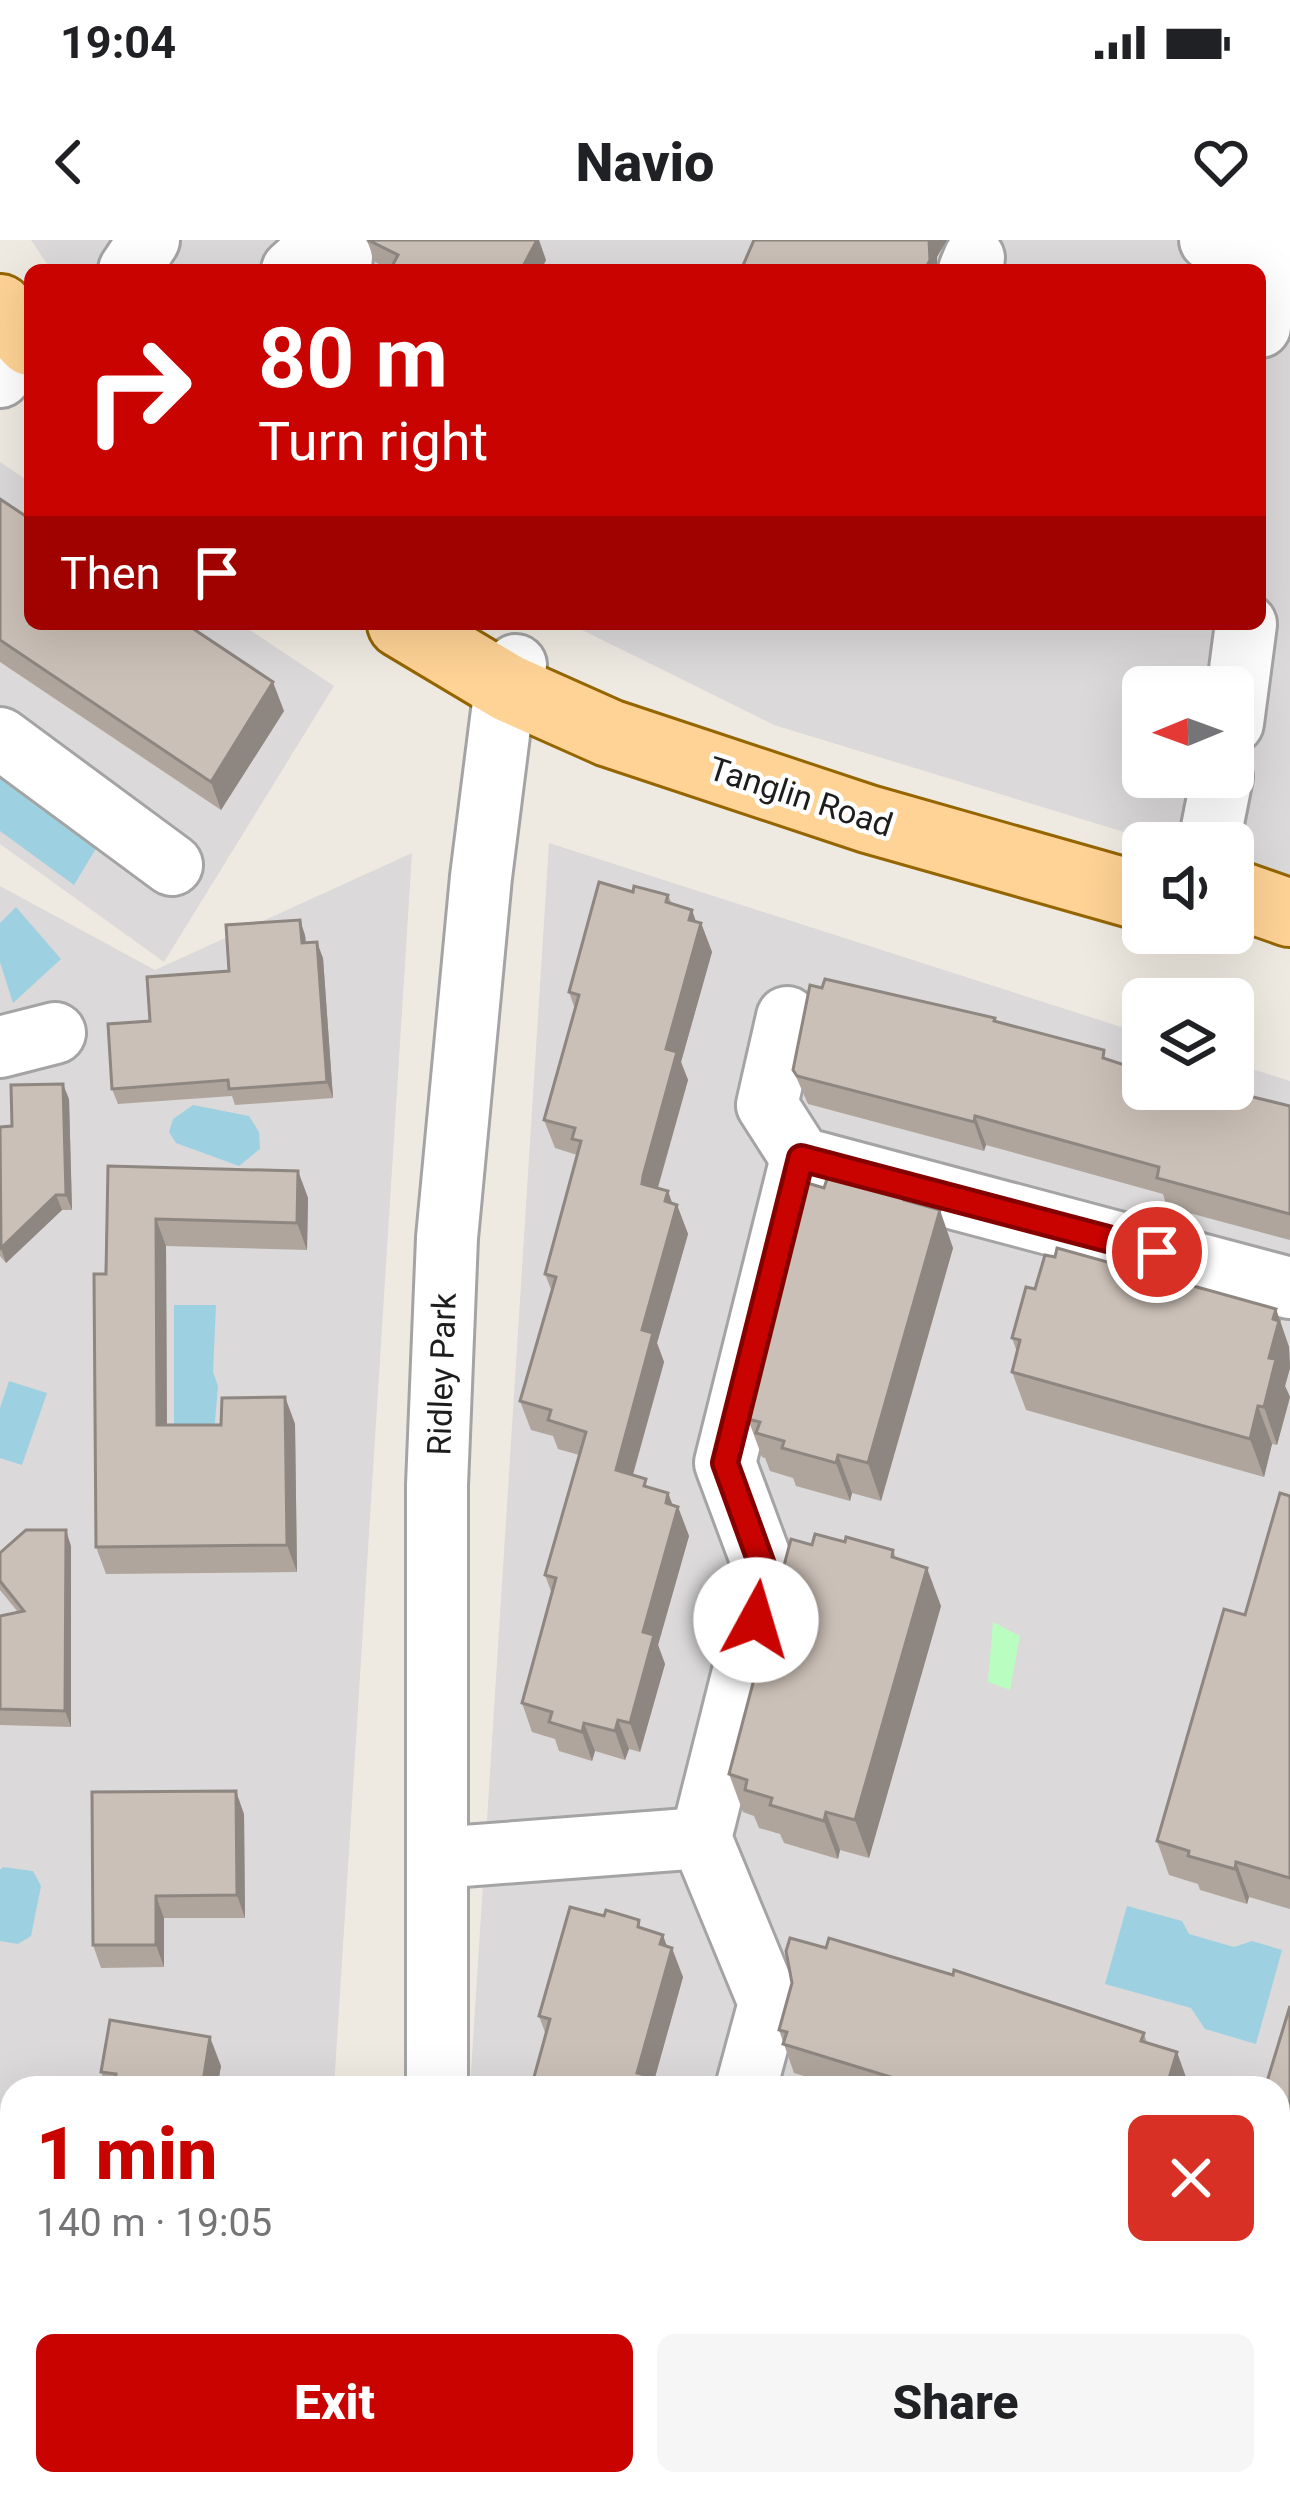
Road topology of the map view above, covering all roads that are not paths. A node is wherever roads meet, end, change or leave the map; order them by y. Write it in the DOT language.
graph roads {
  1 [pos="1210,240"];
  2 [pos="1264,254"];
  3 [pos="0,308"];
  4 [pos="24,336"];
  5 [pos="24,348"];
  6 [pos="0,377"];
  7 [pos="413,630"];
  8 [pos="1245,630"];
  9 [pos="1240,666"];
  10 [pos="498,672"];
  11 [pos="0,738"];
  12 [pos="1122,863"];
  13 [pos="172,865"];
  14 [pos="1122,891"];
  15 [pos="1254,900"];
  16 [pos="1290,913"];
  17 [pos="1254,931"];
  18 [pos="1290,943"];
  19 [pos="787,1017"];
  20 [pos="801,1158"];
  21 [pos="1290,1288"];
  22 [pos="701,1838"];
  23 [pos="437,1858"];
  24 [pos="437,2076"];
  25 [pos="749,2076"];
  1 -- 2 [label="street"];
  3 -- 4 [label="main road"];
  5 -- 6 [label="street"];
  7 -- 10 [label="main road, Tanglin Road"];
  8 -- 9 [label="street"];
  10 -- 12 [label="main road, Tanglin Road"];
  10 -- 14 [label="main road, Tanglin Road"];
  10 -- 23 [label="street, Ridley Park"];
  11 -- 13 [label="street"];
  15 -- 16 [label="main road"];
  17 -- 18 [label="main road"];
  19 -- 20 [label="street"];
  20 -- 21 [label="street"];
  20 -- 22 [label="street"];
  22 -- 23 [label="street"];
  22 -- 25 [label="street"];
  23 -- 24 [label="street, Ridley Park"];
}
